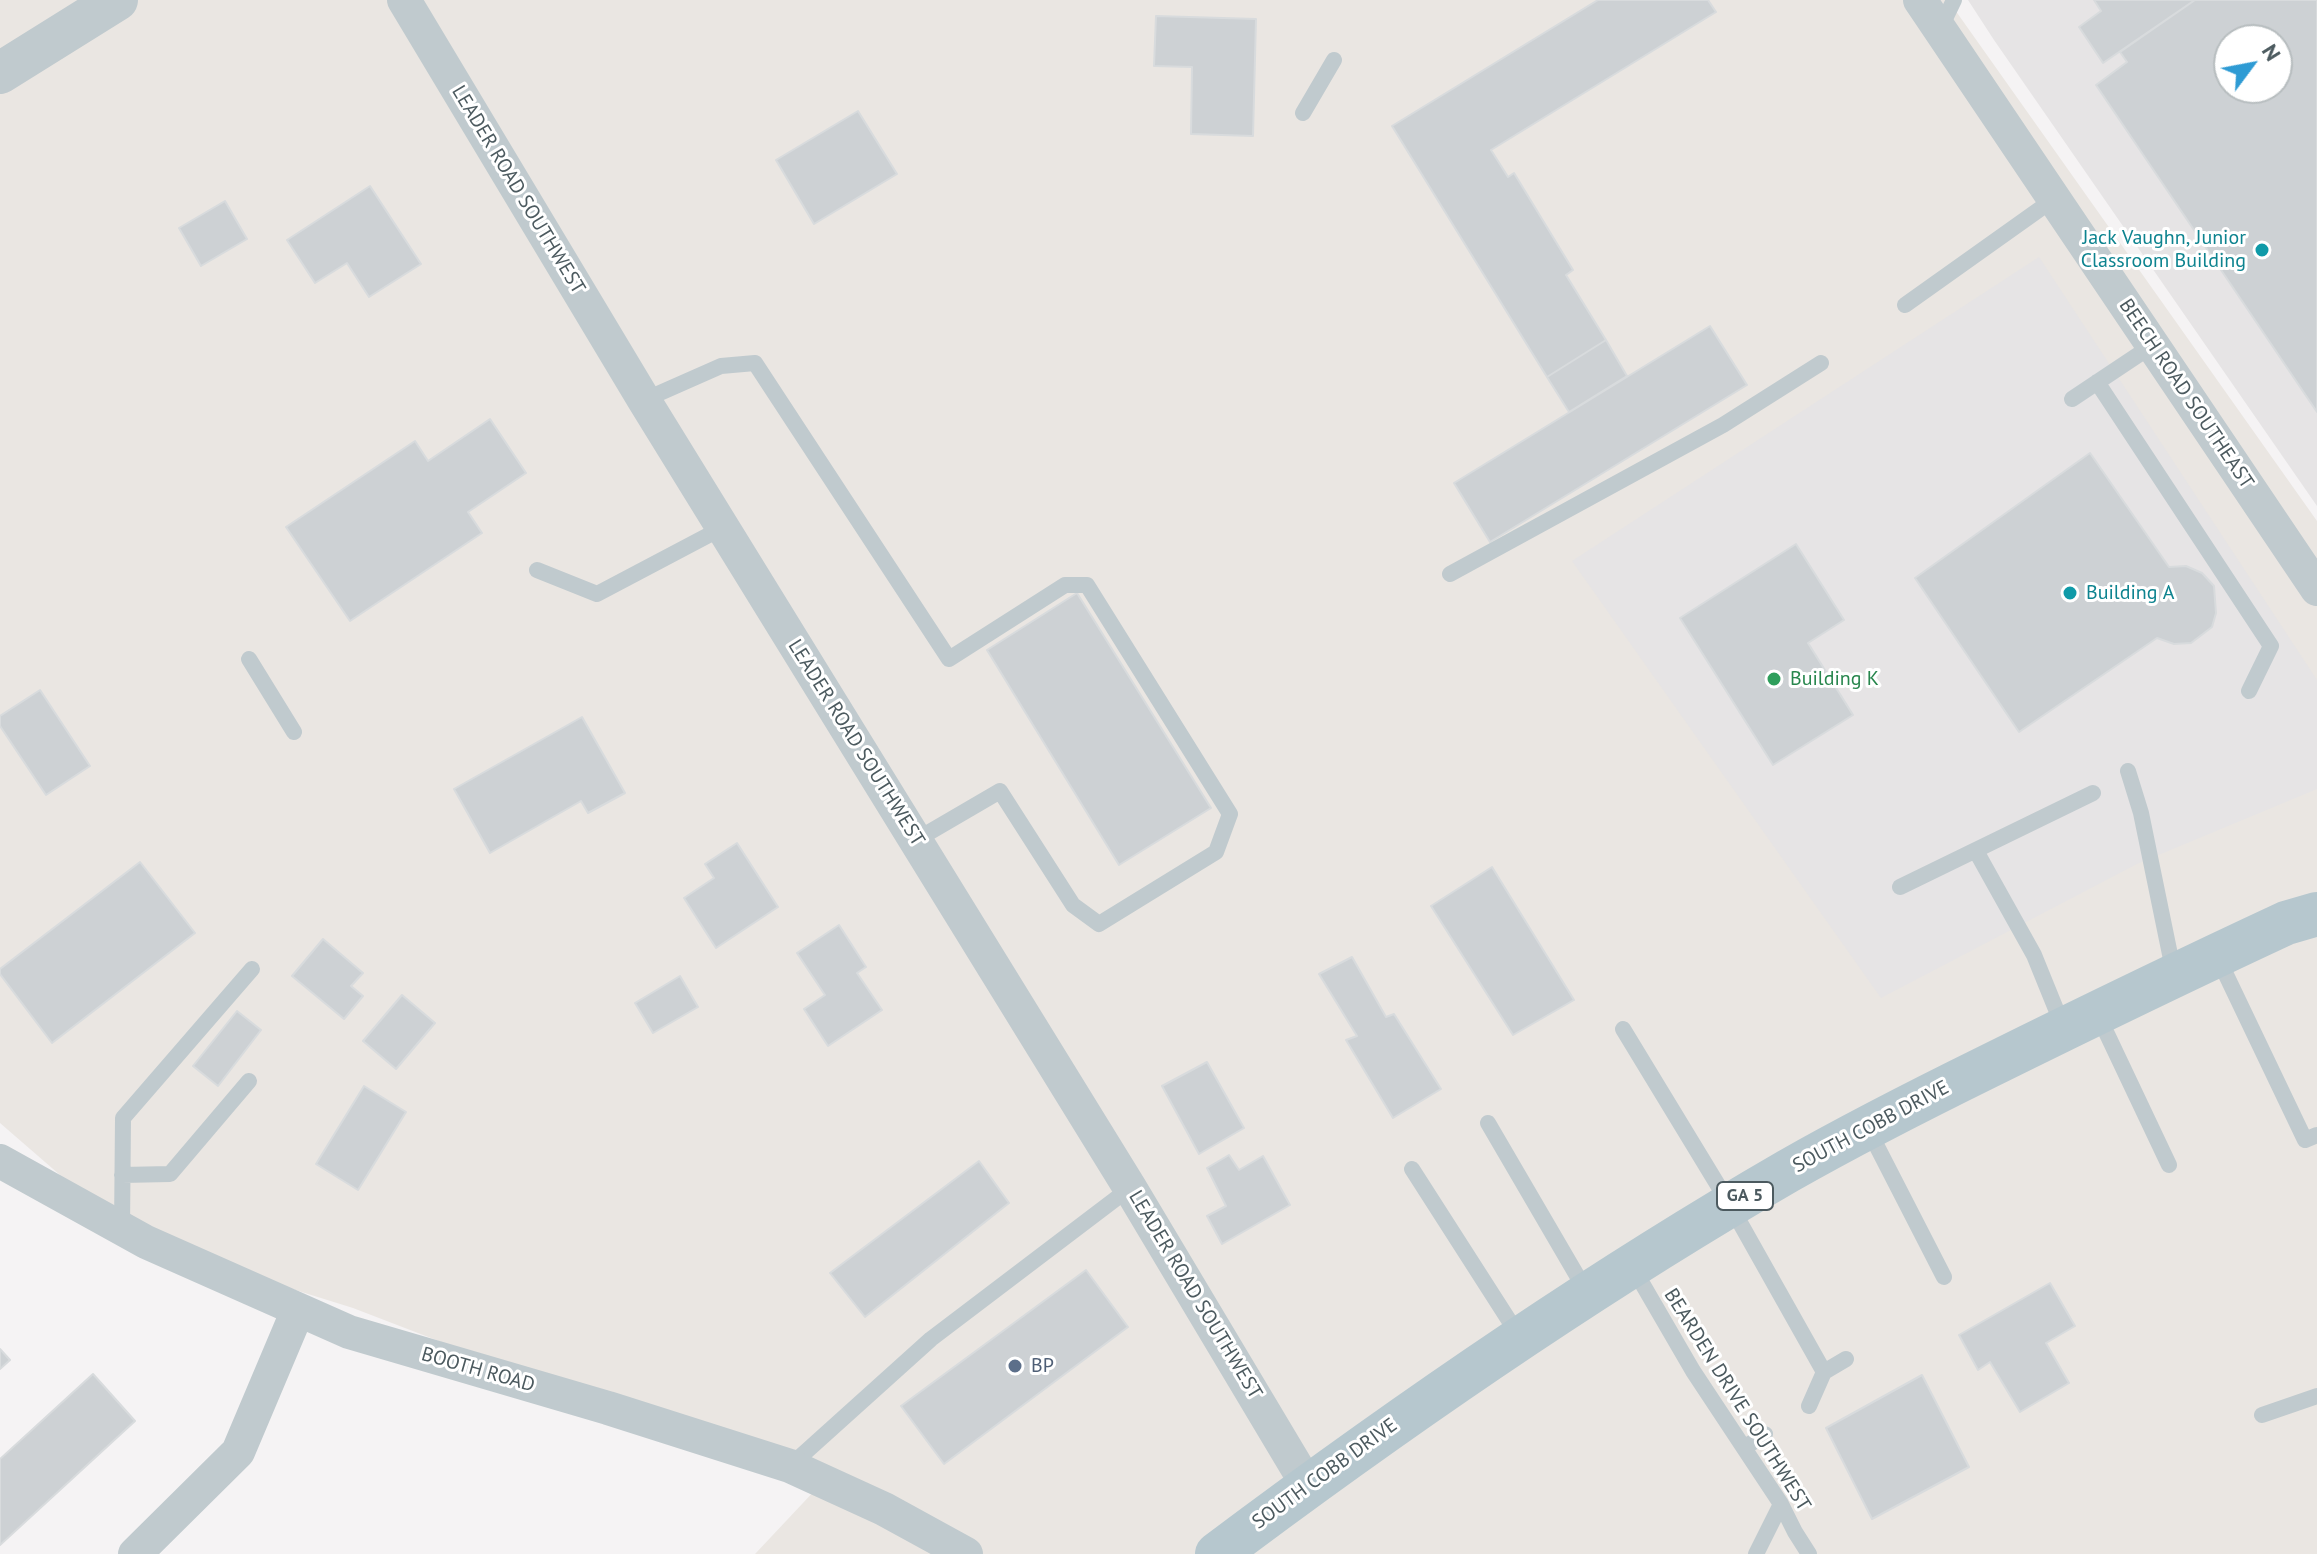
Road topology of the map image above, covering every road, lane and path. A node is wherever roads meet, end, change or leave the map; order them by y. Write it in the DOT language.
graph roads {
  1 [pos="117,0"];
  2 [pos="404,0"];
  3 [pos="1920,0"];
  4 [pos="1947,15"];
  5 [pos="1334,60"];
  6 [pos="0,73"];
  7 [pos="1303,113"];
  8 [pos="2054,199"];
  9 [pos="1905,305"];
  10 [pos="2153,345"];
  11 [pos="1821,363"];
  12 [pos="2097,382"];
  13 [pos="2072,399"];
  14 [pos="644,400"];
  15 [pos="724,527"];
  16 [pos="537,570"];
  17 [pos="1450,574"];
  18 [pos="2317,589"];
  19 [pos="249,659"];
  20 [pos="2249,691"];
  21 [pos="294,732"];
  22 [pos="2128,771"];
  23 [pos="2093,793"];
  24 [pos="916,840"];
  25 [pos="1976,851"];
  26 [pos="1900,887"];
  27 [pos="2317,914"];
  28 [pos="2217,955"];
  29 [pos="252,969"];
  30 [pos="2174,975"];
  31 [pos="2081,1021"];
  32 [pos="1623,1029"];
  33 [pos="249,1081"];
  34 [pos="1488,1123"];
  35 [pos="1867,1128"];
  36 [pos="2317,1135"];
  37 [pos="0,1161"];
  38 [pos="2169,1165"];
  39 [pos="1412,1169"];
  40 [pos="122,1175"];
  41 [pos="1130,1188"];
  42 [pos="1730,1205"];
  43 [pos="122,1229"];
  44 [pos="1631,1266"];
  45 [pos="1944,1277"];
  46 [pos="1587,1293"];
  47 [pos="298,1310"];
  48 [pos="1520,1337"];
  49 [pos="1846,1359"];
  50 [pos="1824,1372"];
  51 [pos="2317,1396"];
  52 [pos="1809,1406"];
  53 [pos="2262,1415"];
  54 [pos="1765,1434"];
  55 [pos="1744,1448"];
  56 [pos="790,1466"];
  57 [pos="1308,1486"];
  58 [pos="1781,1504"];
  59 [pos="135,1554"];
  60 [pos="966,1554"];
  61 [pos="1217,1554"];
  62 [pos="1756,1554"];
  63 [pos="1809,1554"];
  1 -- 6 [label="street"];
  2 -- 14 [label="street, LEADER ROAD SOUTHWEST"];
  3 -- 4 [label="street, BEECH ROAD SOUTHEAST"];
  4 -- 8 [label="street, BEECH ROAD SOUTHEAST"];
  5 -- 7 [label="lane"];
  8 -- 9 [label="lane"];
  8 -- 10 [label="street, BEECH ROAD SOUTHEAST"];
  10 -- 12 [label="lane"];
  10 -- 18 [label="street, BEECH ROAD SOUTHEAST"];
  11 -- 17 [label="lane"];
  12 -- 13 [label="lane"];
  12 -- 20 [label="lane"];
  14 -- 15 [label="street, LEADER ROAD SOUTHWEST"];
  14 -- 24 [label="lane"];
  15 -- 16 [label="lane"];
  15 -- 24 [label="street, LEADER ROAD SOUTHWEST"];
  19 -- 21 [label="lane"];
  22 -- 30 [label="lane"];
  23 -- 25 [label="lane"];
  24 -- 41 [label="street, LEADER ROAD SOUTHWEST"];
  25 -- 26 [label="lane"];
  25 -- 31 [label="lane"];
  27 -- 28 [label="main road, SOUTH COBB DRIVE / GA 5"];
  28 -- 30 [label="main road, SOUTH COBB DRIVE / GA 5"];
  28 -- 36 [label="lane"];
  29 -- 40 [label="lane"];
  30 -- 31 [label="main road, SOUTH COBB DRIVE / GA 5"];
  31 -- 35 [label="main road, SOUTH COBB DRIVE / GA 5"];
  31 -- 38 [label="lane"];
  32 -- 42 [label="lane"];
  33 -- 40 [label="lane"];
  34 -- 46 [label="lane"];
  35 -- 42 [label="main road, SOUTH COBB DRIVE / GA 5"];
  35 -- 45 [label="lane"];
  37 -- 43 [label="street, BOOTH ROAD"];
  39 -- 48 [label="lane"];
  40 -- 43 [label="lane"];
  41 -- 56 [label="lane"];
  41 -- 57 [label="street, LEADER ROAD SOUTHWEST"];
  42 -- 44 [label="main road, SOUTH COBB DRIVE / GA 5"];
  42 -- 50 [label="lane"];
  43 -- 47 [label="street, BOOTH ROAD"];
  44 -- 46 [label="main road, SOUTH COBB DRIVE / GA 5"];
  44 -- 55 [label="lane, BEARDEN DRIVE SOUTHWEST"];
  46 -- 48 [label="main road, SOUTH COBB DRIVE / GA 5"];
  47 -- 56 [label="street, BOOTH ROAD"];
  47 -- 59 [label="street"];
  48 -- 57 [label="main road, SOUTH COBB DRIVE / GA 5"];
  49 -- 50 [label="lane"];
  50 -- 52 [label="lane"];
  51 -- 53 [label="lane"];
  54 -- 55 [label="lane"];
  55 -- 58 [label="lane, BEARDEN DRIVE SOUTHWEST"];
  56 -- 60 [label="street, BOOTH ROAD"];
  57 -- 61 [label="main road, SOUTH COBB DRIVE / GA 5"];
  58 -- 62 [label="lane"];
  58 -- 63 [label="lane, BEARDEN DRIVE SOUTHWEST"];
}
